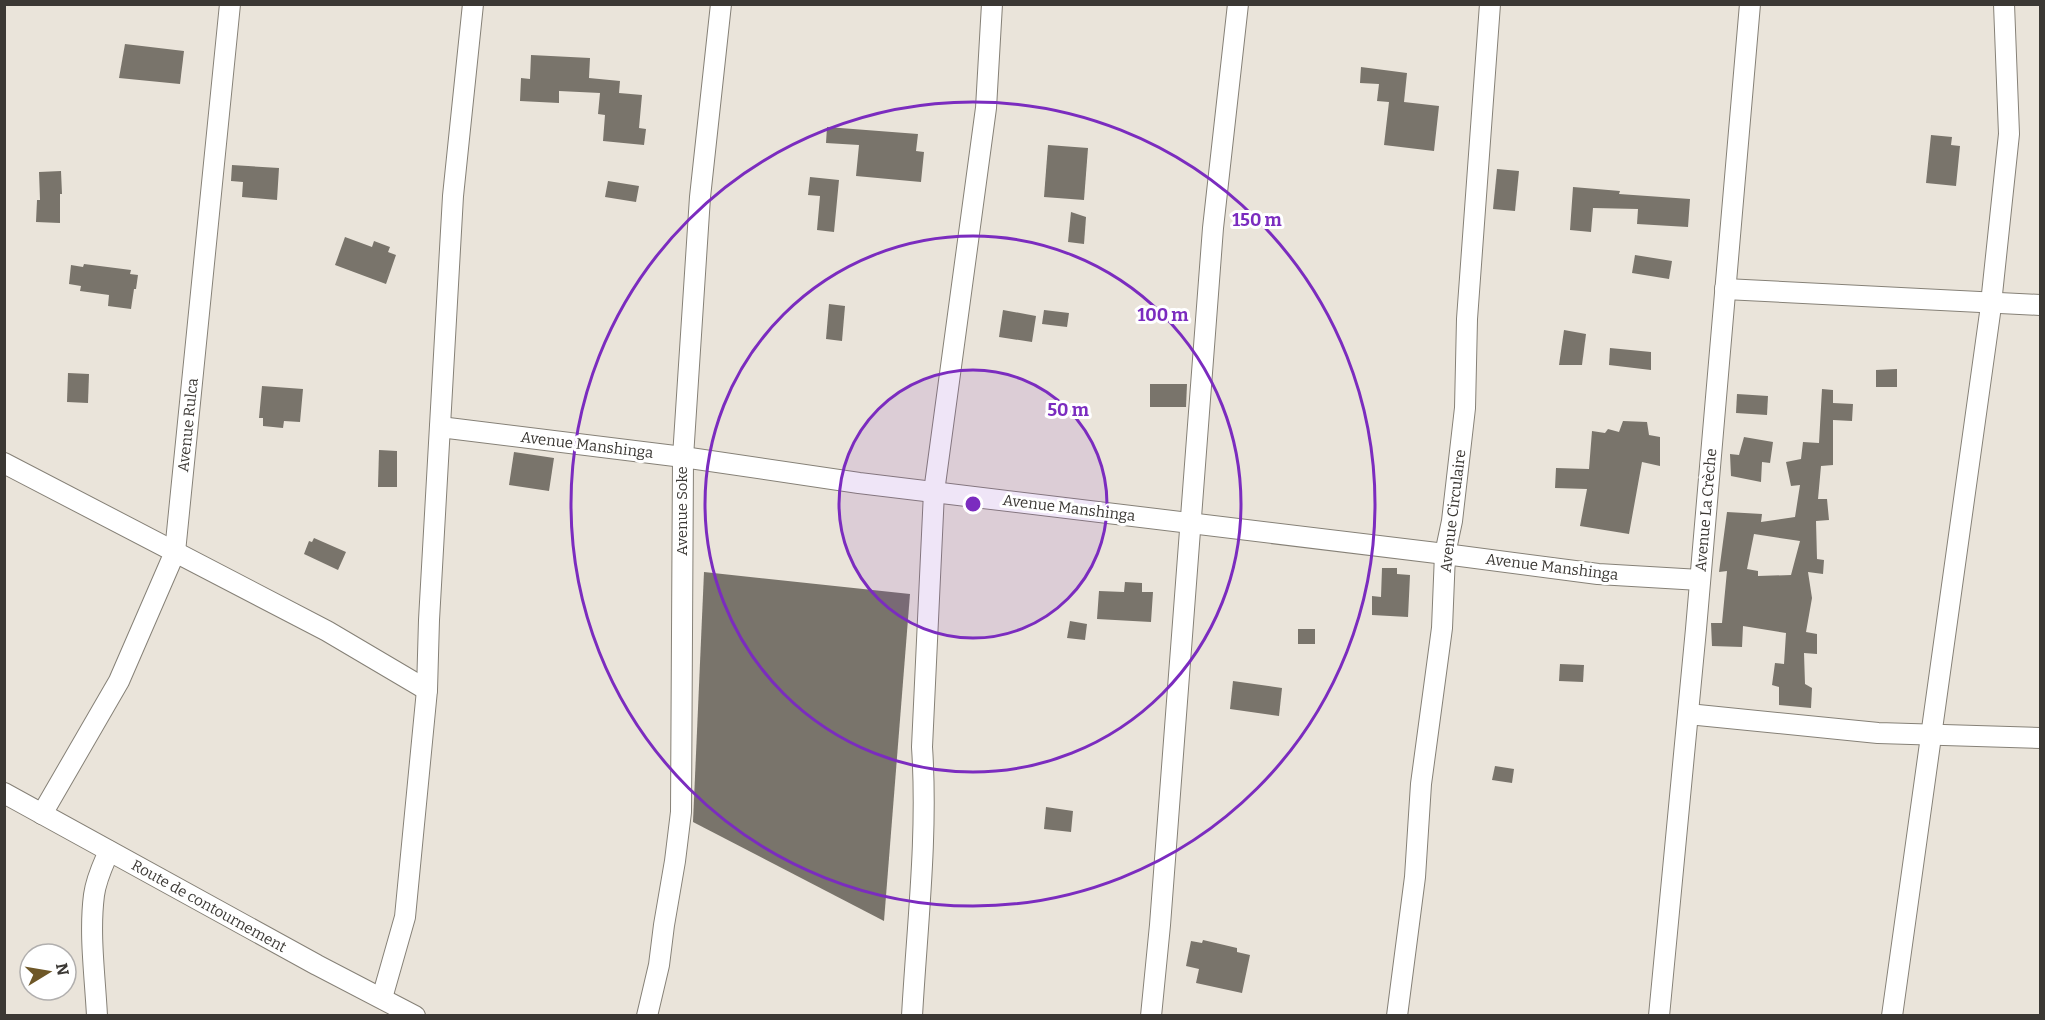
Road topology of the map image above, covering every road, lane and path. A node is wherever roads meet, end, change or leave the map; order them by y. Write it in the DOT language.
graph roads {
  1 [pos="230,4"];
  2 [pos="473,4"];
  3 [pos="721,4"];
  4 [pos="992,4"];
  5 [pos="1238,4"];
  6 [pos="1490,4"];
  7 [pos="1750,4"];
  8 [pos="2004,4"];
  9 [pos="1725,289"];
  10 [pos="1991,301"];
  11 [pos="2040,305"];
  12 [pos="440,427"];
  13 [pos="682,457"];
  14 [pos="4,463"];
  15 [pos="934,492"];
  16 [pos="1190,523"];
  17 [pos="175,552"];
  18 [pos="1445,554"];
  19 [pos="1700,580"];
  20 [pos="427,690"];
  21 [pos="1688,714"];
  22 [pos="1930,734"];
  23 [pos="2040,738"];
  24 [pos="4,794"];
  25 [pos="42,814"];
  26 [pos="109,851"];
  27 [pos="382,998"];
  28 [pos="97,1016"];
  29 [pos="416,1016"];
  30 [pos="646,1016"];
  31 [pos="912,1016"];
  32 [pos="1151,1016"];
  33 [pos="1397,1016"];
  34 [pos="1659,1016"];
  35 [pos="1892,1016"];
  1 -- 17 [label="street, Avenue Rulca"];
  2 -- 12 [label="street"];
  3 -- 13 [label="street, Avenue Soke"];
  4 -- 15 [label="street"];
  5 -- 16 [label="street"];
  6 -- 18 [label="street, Avenue Circulaire"];
  7 -- 9 [label="street, Avenue La Crèche"];
  8 -- 10 [label="street"];
  9 -- 10 [label="street"];
  9 -- 19 [label="street, Avenue La Crèche"];
  10 -- 11 [label="street"];
  10 -- 22 [label="street"];
  12 -- 13 [label="street, Avenue Manshinga"];
  12 -- 20 [label="street"];
  13 -- 15 [label="street, Avenue Manshinga"];
  13 -- 30 [label="street, Avenue Soke"];
  14 -- 17 [label="street"];
  15 -- 16 [label="street, Avenue Manshinga"];
  15 -- 31 [label="street"];
  16 -- 18 [label="street, Avenue Manshinga"];
  16 -- 32 [label="street"];
  17 -- 20 [label="street"];
  17 -- 25 [label="street, Avenue Rulca"];
  18 -- 19 [label="street, Avenue Manshinga"];
  18 -- 33 [label="street, Avenue Circulaire"];
  19 -- 21 [label="street, Avenue La Crèche"];
  20 -- 27 [label="street"];
  21 -- 22 [label="street"];
  21 -- 34 [label="street, Avenue La Crèche"];
  22 -- 23 [label="street"];
  22 -- 35 [label="street"];
  24 -- 25 [label="street, Route de contournement"];
  25 -- 26 [label="street, Route de contournement"];
  26 -- 27 [label="street, Route de contournement"];
  26 -- 28 [label="street"];
  27 -- 29 [label="street, Route de contournement"];
}
